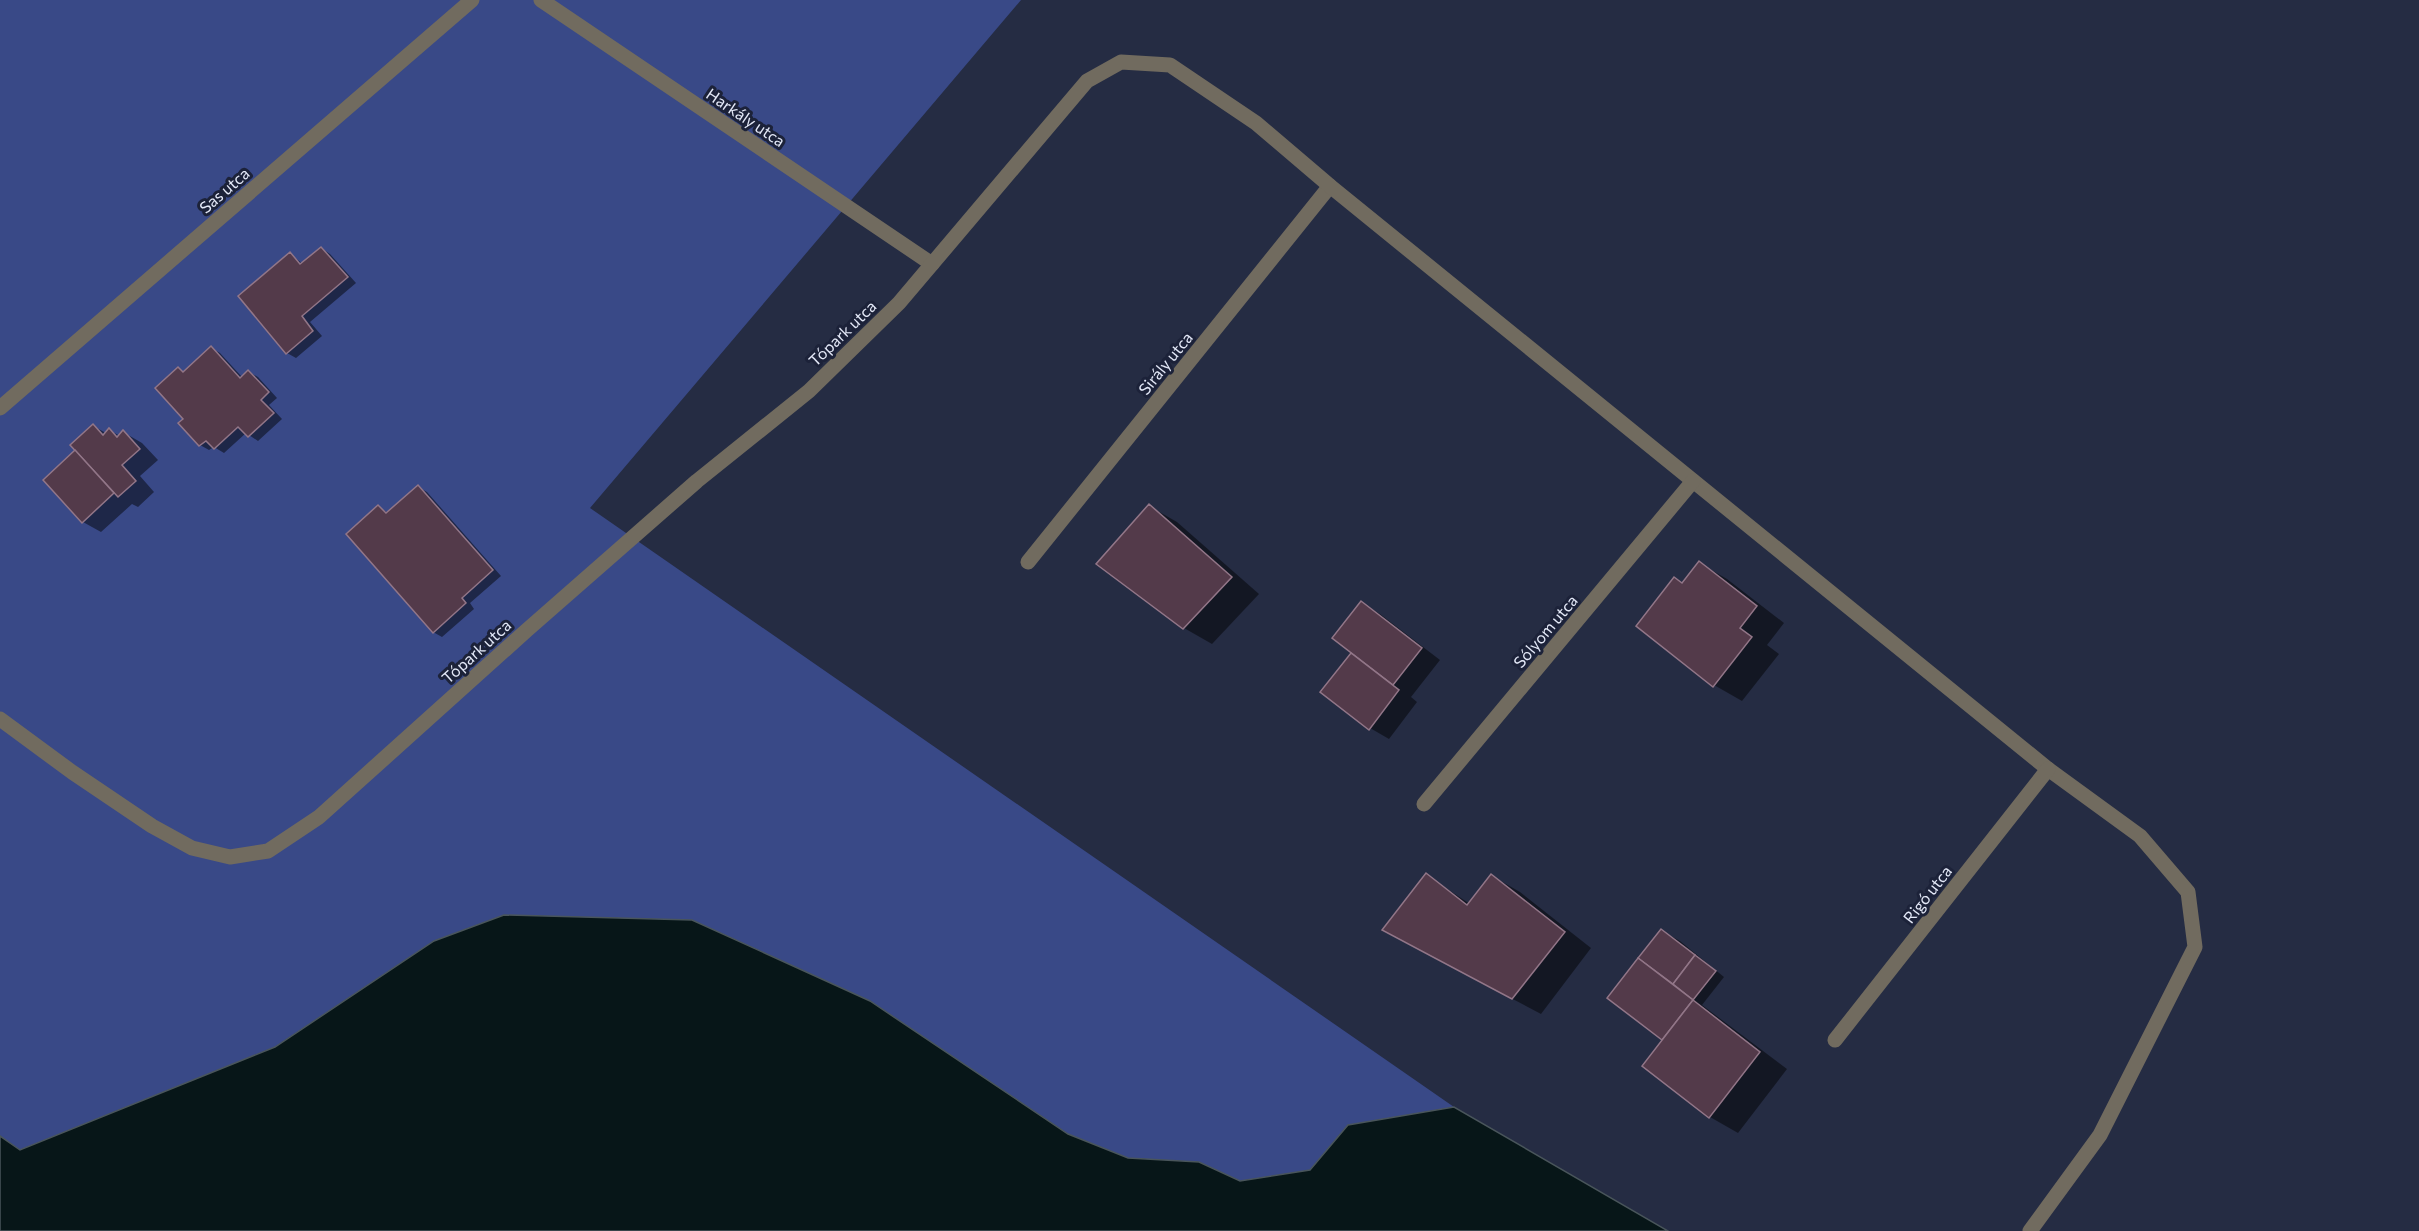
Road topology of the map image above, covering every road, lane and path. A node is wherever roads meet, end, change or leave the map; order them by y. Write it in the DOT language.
graph roads {
  1 [pos="472,0"];
  2 [pos="541,0"];
  3 [pos="1330,186"];
  4 [pos="932,264"];
  5 [pos="0,408"];
  6 [pos="1694,481"];
  7 [pos="1028,562"];
  8 [pos="0,719"];
  9 [pos="2048,769"];
  10 [pos="1424,804"];
  11 [pos="1835,1040"];
  12 [pos="2030,1231"];
  1 -- 5 [label="lane, Sas utca"];
  2 -- 4 [label="lane, Harkály utca"];
  3 -- 4 [label="lane, Tópark utca"];
  3 -- 6 [label="lane, Tópark utca"];
  3 -- 7 [label="lane, Sirály utca"];
  4 -- 8 [label="lane, Tópark utca"];
  6 -- 9 [label="lane, Tópark utca"];
  6 -- 10 [label="lane, Sólyom utca"];
  9 -- 11 [label="lane, Rigó utca"];
  9 -- 12 [label="lane, Tópark utca"];
}
